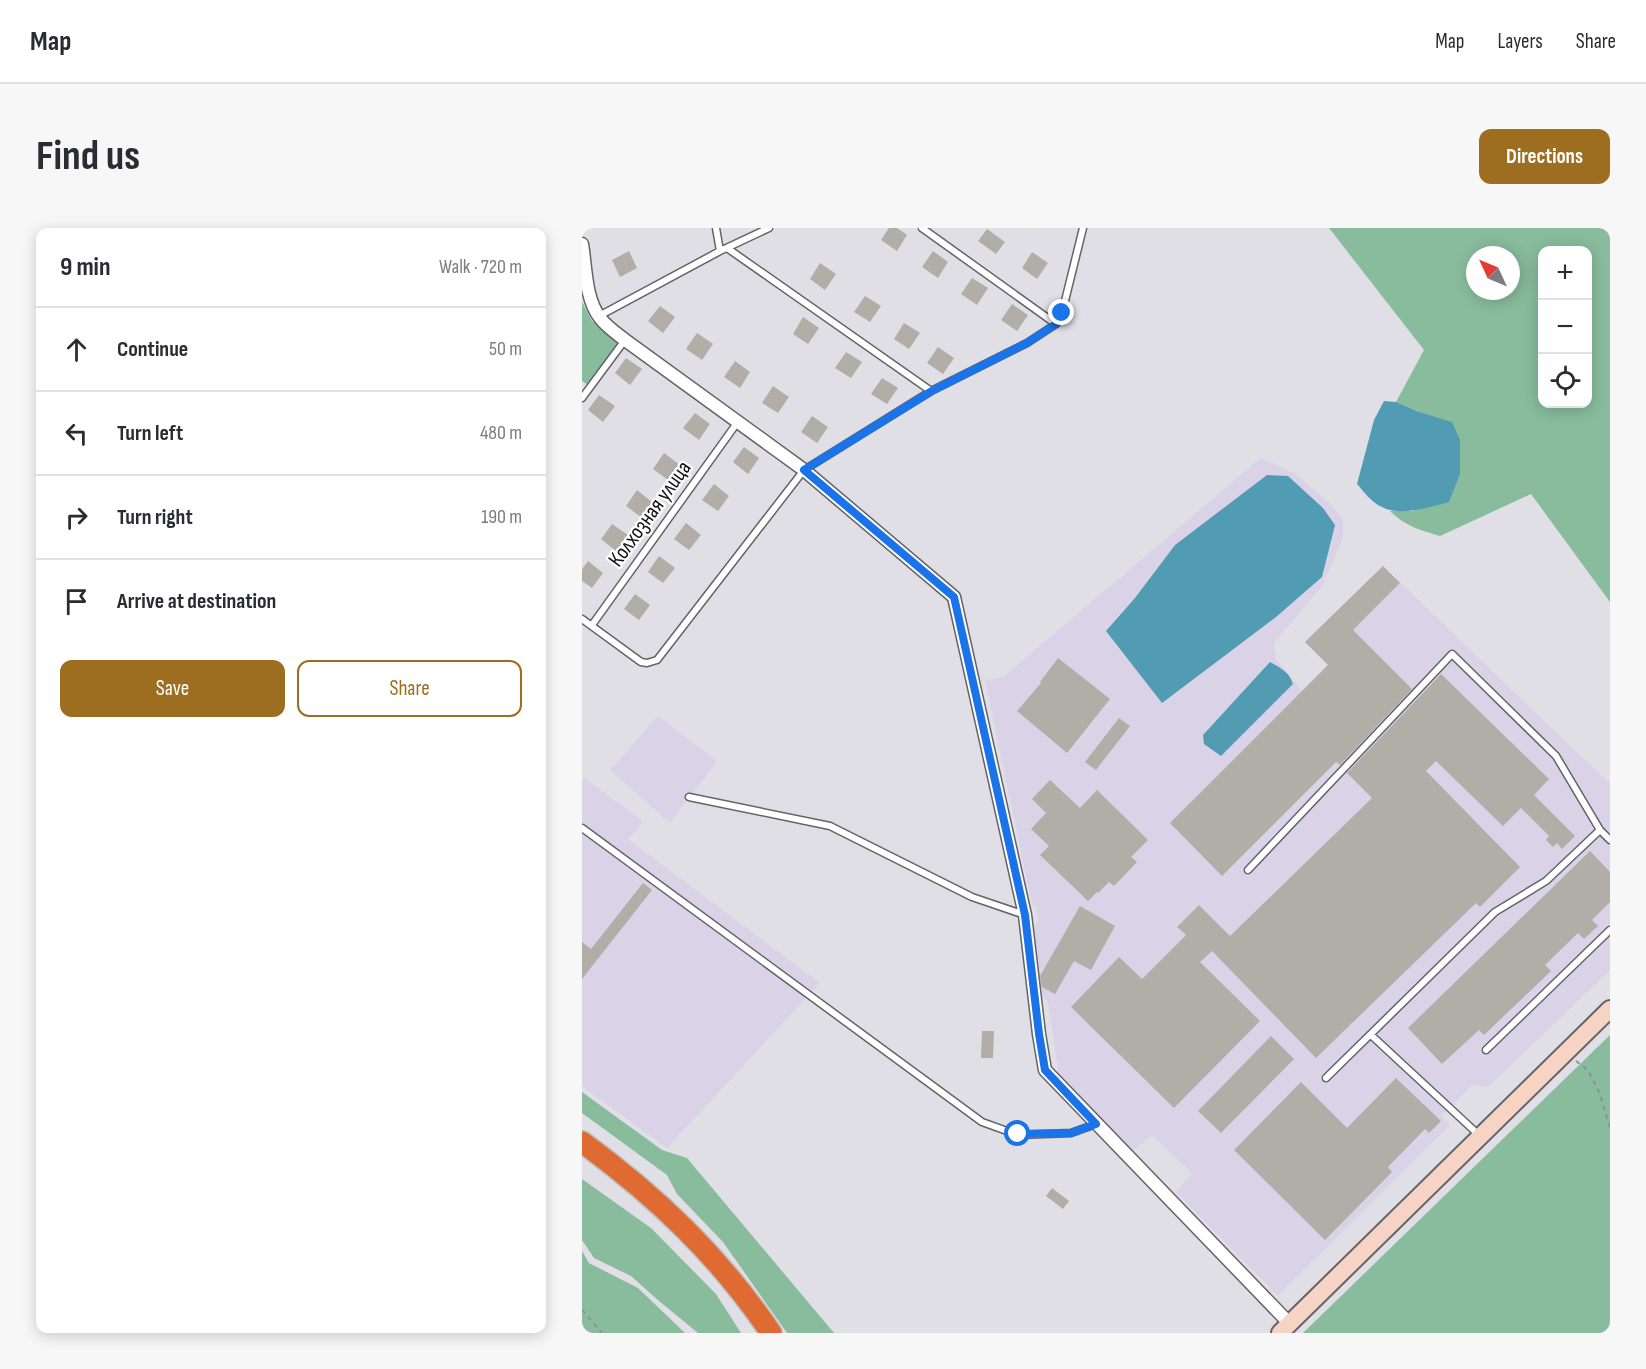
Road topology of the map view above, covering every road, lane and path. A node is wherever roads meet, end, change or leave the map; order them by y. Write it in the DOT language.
graph roads {
  1 [pos="716,228"];
  2 [pos="769,228"];
  3 [pos="922,228"];
  4 [pos="1083,228"];
  5 [pos="582,244"];
  6 [pos="723,250"];
  7 [pos="598,316"];
  8 [pos="1056,324"];
  9 [pos="625,340"];
  10 [pos="932,391"];
  11 [pos="582,398"];
  12 [pos="738,423"];
  13 [pos="804,470"];
  14 [pos="582,619"];
  15 [pos="592,626"];
  16 [pos="689,797"];
  17 [pos="582,828"];
  18 [pos="1600,831"];
  19 [pos="1610,840"];
  20 [pos="1248,870"];
  21 [pos="1025,915"];
  22 [pos="1610,930"];
  23 [pos="1610,1009"];
  24 [pos="1371,1035"];
  25 [pos="1486,1050"];
  26 [pos="1566,1053"];
  27 [pos="1326,1078"];
  28 [pos="1096,1124"];
  29 [pos="1610,1129"];
  30 [pos="1480,1136"];
  31 [pos="582,1142"];
  32 [pos="582,1157"];
  33 [pos="582,1310"];
  34 [pos="1285,1328"];
  35 [pos="602,1333"];
  36 [pos="757,1333"];
  37 [pos="771,1333"];
  1 -- 6 [label="lane"];
  2 -- 6 [label="lane"];
  3 -- 8 [label="lane"];
  4 -- 8 [label="lane"];
  5 -- 7 [label="street"];
  6 -- 7 [label="lane"];
  6 -- 10 [label="lane"];
  7 -- 9 [label="street"];
  8 -- 10 [label="lane"];
  9 -- 11 [label="lane"];
  9 -- 12 [label="street"];
  10 -- 13 [label="lane"];
  12 -- 13 [label="street"];
  12 -- 15 [label="lane, Колхозная улица"];
  13 -- 15 [label="lane"];
  13 -- 21 [label="street"];
  14 -- 15 [label="lane"];
  16 -- 21 [label="lane"];
  17 -- 28 [label="lane"];
  18 -- 19 [label="lane"];
  18 -- 20 [label="lane"];
  18 -- 24 [label="lane"];
  21 -- 28 [label="street"];
  22 -- 25 [label="lane"];
  23 -- 26 [label="street"];
  24 -- 27 [label="lane"];
  24 -- 30 [label="lane"];
  26 -- 29 [label="path"];
  26 -- 30 [label="street"];
  28 -- 34 [label="street"];
  30 -- 34 [label="street"];
  31 -- 37 [label="highway"];
  32 -- 36 [label="highway"];
  33 -- 35 [label="path"];
}
